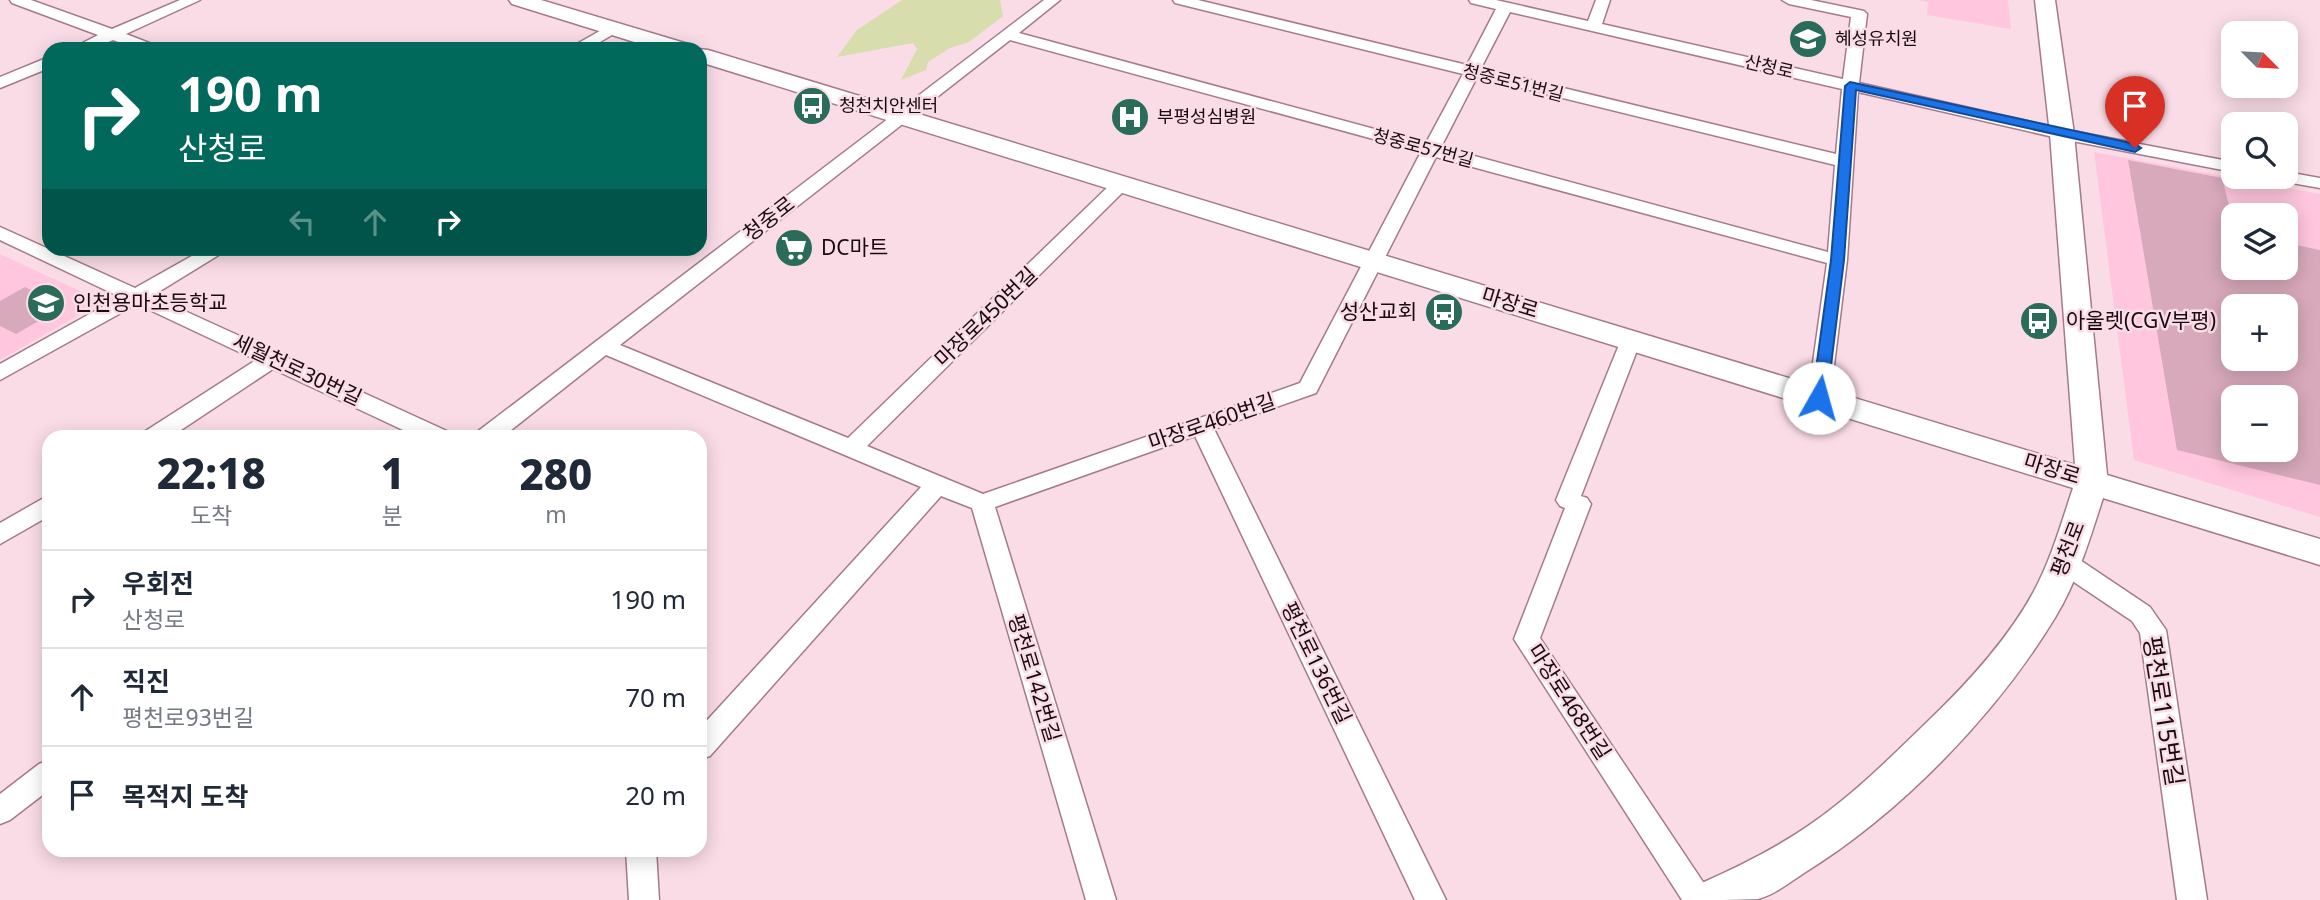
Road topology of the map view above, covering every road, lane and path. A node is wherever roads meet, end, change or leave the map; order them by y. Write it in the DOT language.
graph roads {
  1 [pos="17,0"];
  2 [pos="193,0"];
  3 [pos="519,0"];
  4 [pos="1054,0"];
  5 [pos="1181,0"];
  6 [pos="1476,0"];
  7 [pos="1603,0"];
  8 [pos="1789,0"];
  9 [pos="2045,0"];
  10 [pos="1505,7"];
  11 [pos="1593,27"];
  12 [pos="612,29"];
  13 [pos="113,34"];
  14 [pos="1009,34"];
  15 [pos="95,42"];
  16 [pos="133,42"];
  17 [pos="589,42"];
  18 [pos="656,42"];
  19 [pos="707,57"];
  20 [pos="42,65"];
  21 [pos="1471,72"];
  22 [pos="0,83"];
  23 [pos="1850,86"];
  24 [pos="902,117"];
  25 [pos="2062,134"];
  26 [pos="1431,150"];
  27 [pos="1846,162"];
  28 [pos="2221,165"];
  29 [pos="2298,179"];
  30 [pos="2320,183"];
  31 [pos="1121,184"];
  32 [pos="0,233"];
  33 [pos="42,253"];
  34 [pos="49,256"];
  35 [pos="207,256"];
  36 [pos="1837,260"];
  37 [pos="1373,261"];
  38 [pos="135,296"];
  39 [pos="1631,340"];
  40 [pos="603,346"];
  41 [pos="273,359"];
  42 [pos="0,373"];
  43 [pos="1819,398"];
  44 [pos="1201,426"];
  45 [pos="164,430"];
  46 [pos="424,430"];
  47 [pos="495,430"];
  48 [pos="850,449"];
  49 [pos="2092,481"];
  50 [pos="937,485"];
  51 [pos="982,503"];
  52 [pos="42,509"];
  53 [pos="0,536"];
  54 [pos="2320,552"];
  55 [pos="2065,563"];
  56 [pos="707,739"];
  57 [pos="42,779"];
  58 [pos="0,811"];
  59 [pos="641,857"];
  60 [pos="644,900"];
  61 [pos="1101,900"];
  62 [pos="1431,900"];
  63 [pos="1700,900"];
  64 [pos="1710,900"];
  65 [pos="2192,900"];
  1 -- 13 [label="street"];
  2 -- 13 [label="street"];
  3 -- 12 [label="main road"];
  4 -- 14 [label="street, 청중로"];
  5 -- 21 [label="street, 청중로51번길"];
  6 -- 10 [label="street, 산청로"];
  7 -- 11 [label="street"];
  8 -- 23 [label="street"];
  9 -- 25 [label="main road, 평천로"];
  10 -- 11 [label="street, 산청로"];
  10 -- 21 [label="street, 마장로460번길"];
  11 -- 23 [label="street, 산청로"];
  12 -- 17 [label="street"];
  12 -- 18 [label="main road"];
  13 -- 15 [label="street"];
  13 -- 16 [label="street"];
  14 -- 24 [label="street, 청중로"];
  14 -- 26 [label="street, 청중로57번길"];
  19 -- 24 [label="main road, 마장로"];
  20 -- 22 [label="street"];
  21 -- 26 [label="street, 마장로460번길"];
  21 -- 27 [label="street, 청중로51번길"];
  23 -- 25 [label="street, 산청로"];
  23 -- 27 [label="street"];
  24 -- 31 [label="main road, 마장로"];
  24 -- 40 [label="street, 청중로"];
  25 -- 28 [label="street, 산청로"];
  25 -- 49 [label="main road, 평천로"];
  26 -- 36 [label="street, 청중로57번길"];
  26 -- 37 [label="street, 마장로460번길"];
  27 -- 36 [label="street"];
  29 -- 30 [label="street"];
  31 -- 37 [label="main road, 마장로"];
  31 -- 48 [label="street, 마장로450번길"];
  32 -- 33 [label="street, 세월천로30번길"];
  34 -- 38 [label="street, 세월천로30번길"];
  35 -- 38 [label="street"];
  36 -- 43 [label="street"];
  37 -- 39 [label="main road, 마장로"];
  37 -- 44 [label="street, 마장로460번길"];
  38 -- 41 [label="street, 세월천로30번길"];
  38 -- 42 [label="street"];
  39 -- 43 [label="main road, 마장로"];
  39 -- 63 [label="street, 마장로468번길"];
  40 -- 47 [label="street, 청중로"];
  40 -- 48 [label="street"];
  41 -- 45 [label="street"];
  41 -- 46 [label="street, 세월천로30번길"];
  43 -- 49 [label="main road, 마장로"];
  44 -- 51 [label="street, 마장로460번길"];
  44 -- 62 [label="street, 평천로136번길"];
  48 -- 50 [label="street"];
  49 -- 54 [label="main road, 마장로"];
  49 -- 55 [label="main road, 평천로"];
  50 -- 51 [label="street"];
  50 -- 56 [label="street"];
  51 -- 61 [label="street, 평천로142번길"];
  52 -- 53 [label="street"];
  55 -- 64 [label="main road, 평천로"];
  55 -- 65 [label="street, 평천로115번길"];
  57 -- 58 [label="street"];
  59 -- 60 [label="street"];
}
